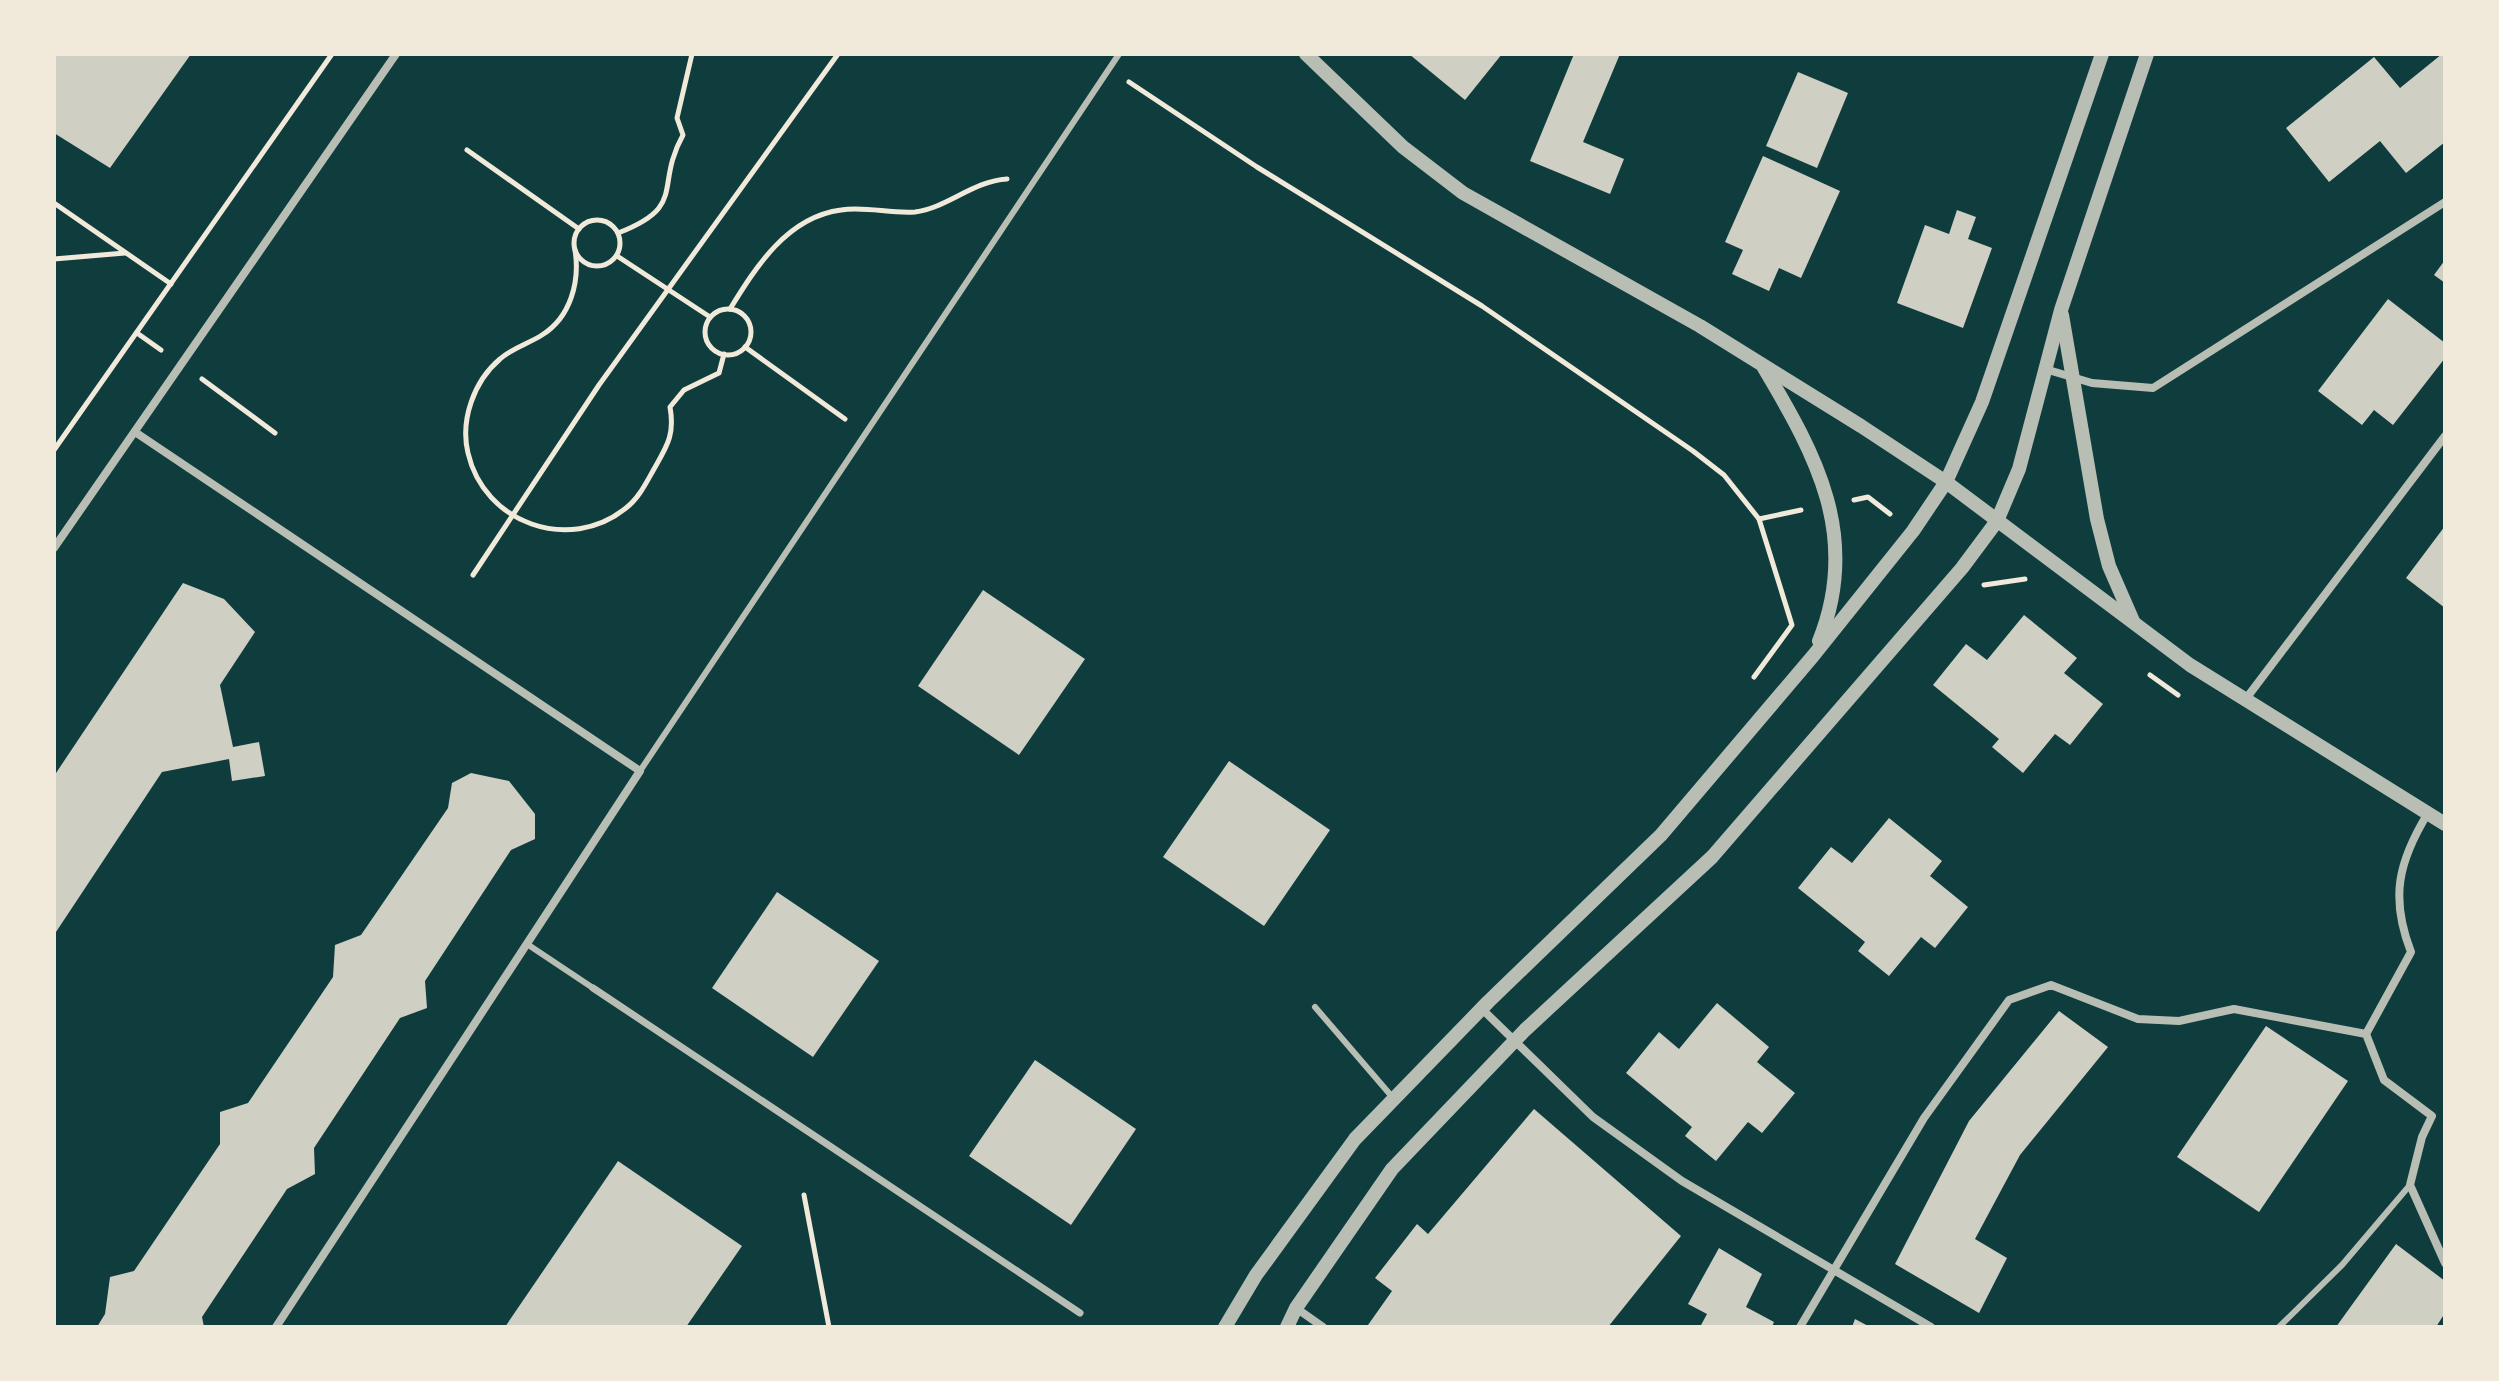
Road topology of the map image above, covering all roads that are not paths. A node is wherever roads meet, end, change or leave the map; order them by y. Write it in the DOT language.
graph roads {
  1 [pos="396,54"];
  2 [pos="1119,54"];
  3 [pos="1306,54"];
  4 [pos="2102,54"];
  5 [pos="2147,54"];
  6 [pos="2445,202"];
  7 [pos="2061,310"];
  8 [pos="1761,364"];
  9 [pos="2045,369"];
  10 [pos="2073,379"];
  11 [pos="135,432"];
  12 [pos="2445,436"];
  13 [pos="1946,482"];
  14 [pos="1997,521"];
  15 [pos="54,548"];
  16 [pos="2135,625"];
  17 [pos="1813,656"];
  18 [pos="2245,700"];
  19 [pos="640,771"];
  20 [pos="2428,813"];
  21 [pos="2445,824"];
  22 [pos="527,944"];
  23 [pos="593,988"];
  24 [pos="1315,1007"];
  25 [pos="1482,1009"];
  26 [pos="2366,1034"];
  27 [pos="1513,1043"];
  28 [pos="1394,1099"];
  29 [pos="2410,1185"];
  30 [pos="2445,1263"];
  31 [pos="1832,1270"];
  32 [pos="1296,1308"];
  33 [pos="1080,1313"];
  34 [pos="276,1327"];
  35 [pos="1225,1327"];
  36 [pos="1287,1327"];
  37 [pos="1323,1327"];
  38 [pos="1800,1327"];
  39 [pos="1931,1327"];
  40 [pos="2279,1327"];
  1 -- 11 [label="street"];
  2 -- 19 [label="lane"];
  3 -- 8 [label="street"];
  4 -- 13 [label="street"];
  5 -- 7 [label="street"];
  6 -- 10 [label="street"];
  7 -- 9 [label="street"];
  7 -- 10 [label="street"];
  8 -- 13 [label="street"];
  8 -- 17 [label="street"];
  9 -- 10 [label="street"];
  9 -- 14 [label="street"];
  10 -- 16 [label="street"];
  11 -- 15 [label="street"];
  11 -- 19 [label="street"];
  12 -- 18 [label="street"];
  13 -- 14 [label="street"];
  13 -- 17 [label="street"];
  14 -- 16 [label="street"];
  14 -- 27 [label="street"];
  16 -- 18 [label="street"];
  17 -- 25 [label="street"];
  18 -- 20 [label="street"];
  19 -- 22 [label="street"];
  20 -- 21 [label="street"];
  20 -- 26 [label="street"];
  22 -- 23 [label="lane"];
  22 -- 34 [label="street"];
  23 -- 33 [label="street"];
  24 -- 28 [label="lane"];
  25 -- 27 [label="street"];
  25 -- 28 [label="street"];
  26 -- 29 [label="street"];
  26 -- 31 [label="street"];
  27 -- 31 [label="street"];
  27 -- 32 [label="street"];
  28 -- 35 [label="street"];
  29 -- 30 [label="street"];
  29 -- 40 [label="lane"];
  31 -- 38 [label="street"];
  31 -- 39 [label="street"];
  32 -- 36 [label="street"];
  32 -- 37 [label="street"];
}
